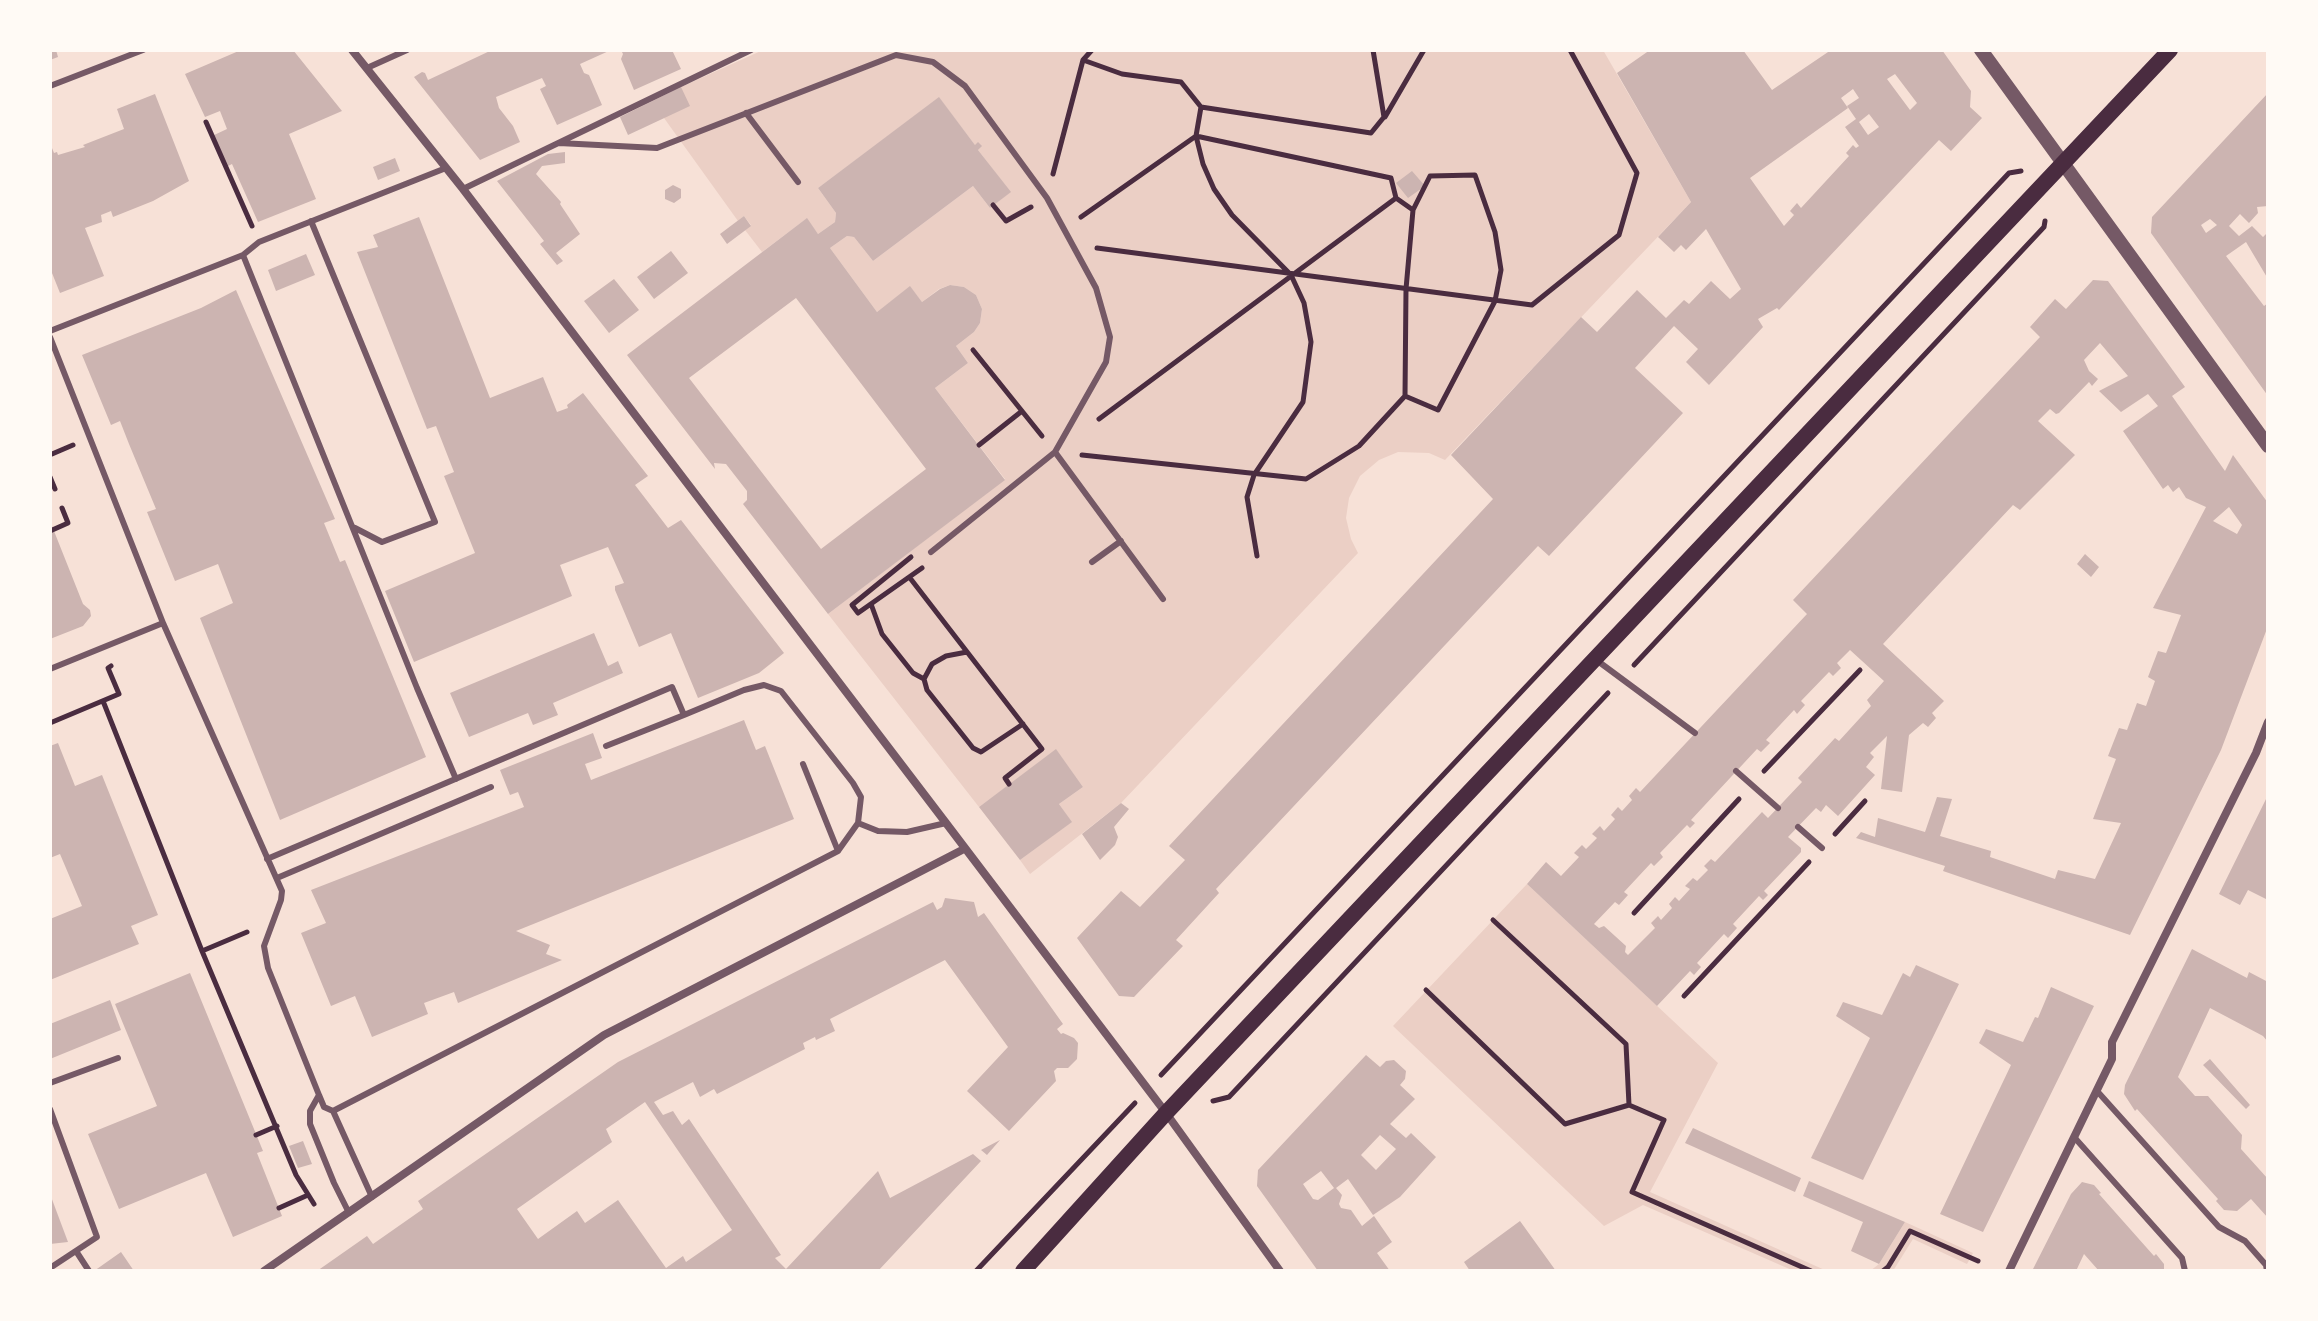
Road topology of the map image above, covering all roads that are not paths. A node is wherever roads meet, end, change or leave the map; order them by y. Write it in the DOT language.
graph roads {
  1 [pos="143,50"];
  2 [pos="352,50"];
  3 [pos="407,50"];
  4 [pos="751,50"];
  5 [pos="1981,50"];
  6 [pos="2170,50"];
  7 [pos="367,68"];
  8 [pos="50,86"];
  9 [pos="746,113"];
  10 [pos="559,143"];
  11 [pos="2062,163"];
  12 [pos="446,168"];
  13 [pos="798,182"];
  14 [pos="463,189"];
  15 [pos="311,221"];
  16 [pos="243,255"];
  17 [pos="50,334"];
  18 [pos="2268,446"];
  19 [pos="1055,452"];
  20 [pos="355,528"];
  21 [pos="1121,541"];
  22 [pos="931,552"];
  23 [pos="1092,562"];
  24 [pos="1163,599"];
  25 [pos="163,623"];
  26 [pos="1595,659"];
  27 [pos="50,669"];
  28 [pos="684,715"];
  29 [pos="2268,722"];
  30 [pos="1695,733"];
  31 [pos="606,746"];
  32 [pos="803,764"];
  33 [pos="1736,771"];
  34 [pos="456,779"];
  35 [pos="491,787"];
  36 [pos="1778,808"];
  37 [pos="858,823"];
  38 [pos="946,823"];
  39 [pos="1798,827"];
  40 [pos="1822,848"];
  41 [pos="964,849"];
  42 [pos="838,851"];
  43 [pos="267,859"];
  44 [pos="277,878"];
  45 [pos="118,1058"];
  46 [pos="50,1083"];
  47 [pos="2097,1091"];
  48 [pos="319,1095"];
  49 [pos="50,1109"];
  50 [pos="333,1111"];
  51 [pos="1166,1113"];
  52 [pos="2074,1137"];
  53 [pos="372,1197"];
  54 [pos="349,1213"];
  55 [pos="76,1251"];
  56 [pos="50,1268"];
  57 [pos="89,1271"];
  58 [pos="264,1271"];
  59 [pos="1023,1271"];
  60 [pos="1280,1271"];
  61 [pos="2009,1271"];
  62 [pos="2185,1271"];
  63 [pos="2267,1271"];
  1 -- 8 [label="lane"];
  2 -- 7 [label="street"];
  3 -- 7 [label="lane"];
  4 -- 10 [label="lane"];
  5 -- 11 [label="street"];
  6 -- 11 [label="main road"];
  7 -- 12 [label="street"];
  9 -- 10 [label="lane"];
  9 -- 13 [label="lane"];
  9 -- 19 [label="lane"];
  10 -- 14 [label="lane"];
  11 -- 18 [label="street"];
  11 -- 26 [label="main road"];
  12 -- 14 [label="street"];
  12 -- 15 [label="lane"];
  14 -- 38 [label="street"];
  15 -- 16 [label="lane"];
  15 -- 20 [label="lane"];
  16 -- 17 [label="lane"];
  16 -- 20 [label="lane"];
  17 -- 25 [label="lane"];
  19 -- 21 [label="lane"];
  19 -- 22 [label="lane"];
  20 -- 34 [label="lane"];
  21 -- 23 [label="lane"];
  21 -- 24 [label="lane"];
  25 -- 27 [label="lane"];
  25 -- 43 [label="lane"];
  26 -- 30 [label="lane"];
  26 -- 51 [label="main road"];
  28 -- 31 [label="lane"];
  28 -- 34 [label="lane"];
  28 -- 37 [label="lane"];
  29 -- 47 [label="street"];
  32 -- 42 [label="lane"];
  33 -- 36 [label="lane"];
  34 -- 43 [label="lane"];
  35 -- 44 [label="lane"];
  37 -- 38 [label="lane"];
  37 -- 42 [label="lane"];
  38 -- 41 [label="street"];
  39 -- 40 [label="lane"];
  41 -- 51 [label="street"];
  41 -- 53 [label="street"];
  42 -- 50 [label="lane"];
  43 -- 44 [label="lane"];
  44 -- 48 [label="lane"];
  45 -- 46 [label="lane"];
  47 -- 52 [label="street"];
  47 -- 63 [label="lane"];
  48 -- 50 [label="lane"];
  48 -- 54 [label="lane"];
  49 -- 55 [label="lane"];
  50 -- 53 [label="lane"];
  51 -- 59 [label="main road"];
  51 -- 60 [label="street"];
  52 -- 61 [label="street"];
  52 -- 62 [label="lane"];
  53 -- 54 [label="street"];
  54 -- 58 [label="street"];
  55 -- 56 [label="lane"];
  55 -- 57 [label="lane"];
}
